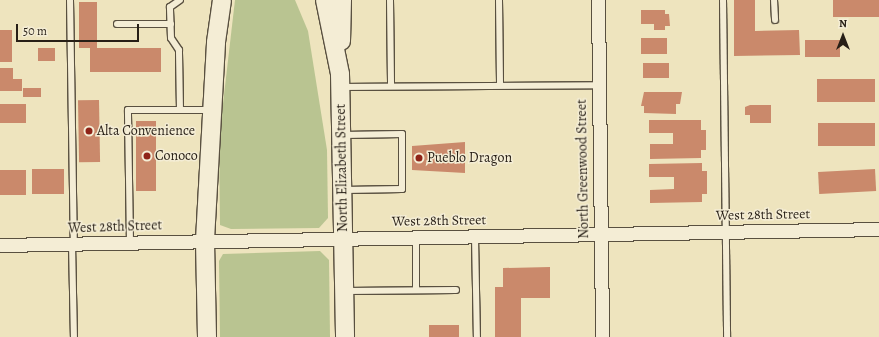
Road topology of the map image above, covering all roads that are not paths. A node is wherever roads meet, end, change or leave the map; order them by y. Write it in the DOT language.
graph roads {
  1 [pos="70,0"];
  2 [pos="180,0"];
  3 [pos="209,0"];
  4 [pos="222,0"];
  5 [pos="325,0"];
  6 [pos="342,0"];
  7 [pos="390,0"];
  8 [pos="499,0"];
  9 [pos="598,0"];
  10 [pos="723,0"];
  11 [pos="774,0"];
  12 [pos="775,20"];
  13 [pos="116,24"];
  14 [pos="171,24"];
  15 [pos="216,42"];
  16 [pos="340,80"];
  17 [pos="500,85"];
  18 [pos="598,85"];
  19 [pos="391,86"];
  20 [pos="180,110"];
  21 [pos="212,110"];
  22 [pos="341,135"];
  23 [pos="342,190"];
  24 [pos="879,229"];
  25 [pos="725,232"];
  26 [pos="600,234"];
  27 [pos="475,237"];
  28 [pos="416,238"];
  29 [pos="343,239"];
  30 [pos="205,240"];
  31 [pos="130,242"];
  32 [pos="73,244"];
  33 [pos="0,245"];
  34 [pos="416,290"];
  35 [pos="456,290"];
  36 [pos="344,292"];
  37 [pos="74,337"];
  38 [pos="207,337"];
  39 [pos="345,337"];
  40 [pos="476,337"];
  41 [pos="602,337"];
  42 [pos="727,337"];
  1 -- 32 [label="lane"];
  2 -- 14 [label="lane"];
  3 -- 15 [label="main road"];
  4 -- 15 [label="main road"];
  5 -- 16 [label="main road, North Elizabeth Street"];
  6 -- 16 [label="main road"];
  7 -- 19 [label="lane"];
  8 -- 17 [label="lane"];
  9 -- 18 [label="street, North Greenwood Street"];
  10 -- 25 [label="lane"];
  11 -- 12 [label="lane"];
  13 -- 14 [label="lane"];
  14 -- 20 [label="lane"];
  15 -- 21 [label="main road"];
  16 -- 19 [label="lane"];
  16 -- 22 [label="main road, North Elizabeth Street"];
  17 -- 18 [label="lane"];
  17 -- 19 [label="lane"];
  18 -- 26 [label="street, North Greenwood Street"];
  20 -- 21 [label="lane"];
  20 -- 31 [label="lane"];
  21 -- 30 [label="main road"];
  22 -- 23 [label="main road, North Elizabeth Street"];
  22 -- 23 [label="lane"];
  23 -- 29 [label="main road, North Elizabeth Street"];
  24 -- 25 [label="street, West 28th Street"];
  25 -- 26 [label="street, West 28th Street"];
  25 -- 42 [label="lane"];
  26 -- 27 [label="street, West 28th Street"];
  26 -- 41 [label="street, North Greenwood Street"];
  27 -- 28 [label="street, West 28th Street"];
  27 -- 40 [label="lane"];
  28 -- 29 [label="street, West 28th Street"];
  28 -- 34 [label="lane"];
  29 -- 30 [label="street, West 28th Street"];
  29 -- 36 [label="main road, North Elizabeth Street"];
  30 -- 31 [label="street, West 28th Street"];
  30 -- 38 [label="main road"];
  31 -- 32 [label="street, West 28th Street"];
  32 -- 33 [label="street, West 28th Street"];
  32 -- 37 [label="lane"];
  34 -- 35 [label="lane"];
  34 -- 36 [label="lane"];
  36 -- 39 [label="main road, North Elizabeth Street"];
}
